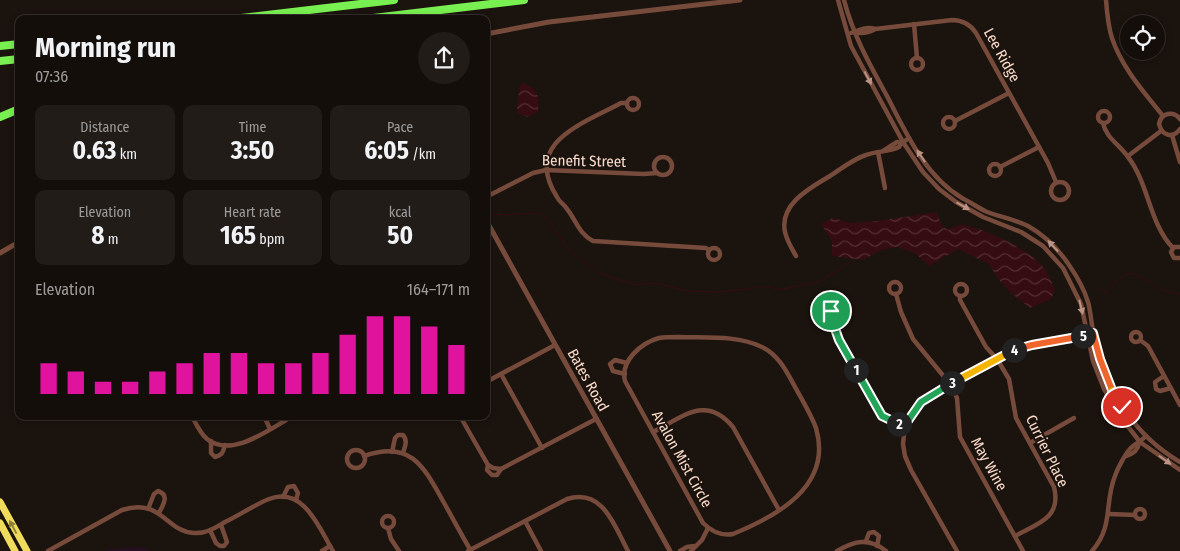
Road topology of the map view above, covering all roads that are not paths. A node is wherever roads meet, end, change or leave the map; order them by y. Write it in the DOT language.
graph roads {
  1 [pos="394,0"];
  2 [pos="524,0"];
  3 [pos="740,0"];
  4 [pos="833,0"];
  5 [pos="838,0"];
  6 [pos="1106,0"];
  7 [pos="846,2"];
  8 [pos="840,7"];
  9 [pos="266,15"];
  10 [pos="398,15"];
  11 [pos="914,24"];
  12 [pos="854,32"];
  13 [pos="490,33"];
  14 [pos="847,34"];
  15 [pos="15,44"];
  16 [pos="0,46"];
  17 [pos="917,58"];
  18 [pos="15,59"];
  19 [pos="0,61"];
  20 [pos="1009,93"];
  21 [pos="627,103"];
  22 [pos="15,111"];
  23 [pos="1163,116"];
  24 [pos="0,117"];
  25 [pos="1180,118"];
  26 [pos="955,122"];
  27 [pos="1103,123"];
  28 [pos="1180,129"];
  29 [pos="1161,131"];
  30 [pos="1172,135"];
  31 [pos="909,138"];
  32 [pos="902,142"];
  33 [pos="1039,147"];
  34 [pos="880,152"];
  35 [pos="1128,156"];
  36 [pos="1180,162"];
  37 [pos="1000,167"];
  38 [pos="546,170"];
  39 [pos="657,173"];
  40 [pos="1056,182"];
  41 [pos="885,188"];
  42 [pos="490,195"];
  43 [pos="490,227"];
  44 [pos="15,244"];
  45 [pos="1180,247"];
  46 [pos="1173,248"];
  47 [pos="709,250"];
  48 [pos="0,253"];
  49 [pos="796,256"];
  50 [pos="1180,258"];
  51 [pos="896,294"];
  52 [pos="960,296"];
  53 [pos="833,323"];
  54 [pos="1093,333"];
  55 [pos="1086,334"];
  56 [pos="1140,340"];
  57 [pos="555,345"];
  58 [pos="997,359"];
  59 [pos="627,363"];
  60 [pos="502,374"];
  61 [pos="625,374"];
  62 [pos="1164,376"];
  63 [pos="490,380"];
  64 [pos="950,384"];
  65 [pos="1170,388"];
  66 [pos="1180,405"];
  67 [pos="1074,418"];
  68 [pos="596,419"];
  69 [pos="194,420"];
  70 [pos="266,420"];
  71 [pos="286,420"];
  72 [pos="462,420"];
  73 [pos="905,425"];
  74 [pos="270,429"];
  75 [pos="653,432"];
  76 [pos="1145,437"];
  77 [pos="211,441"];
  78 [pos="1140,442"];
  79 [pos="1030,443"];
  80 [pos="225,445"];
  81 [pos="542,448"];
  82 [pos="392,452"];
  83 [pos="403,453"];
  84 [pos="364,456"];
  85 [pos="1180,462"];
  86 [pos="1180,470"];
  87 [pos="283,497"];
  88 [pos="296,500"];
  89 [pos="0,502"];
  90 [pos="148,509"];
  91 [pos="779,510"];
  92 [pos="159,513"];
  93 [pos="1109,514"];
  94 [pos="1136,515"];
  95 [pos="524,521"];
  96 [pos="0,523"];
  97 [pos="221,524"];
  98 [pos="388,528"];
  99 [pos="708,528"];
  100 [pos="210,530"];
  101 [pos="1015,536"];
  102 [pos="866,541"];
  103 [pos="878,546"];
  104 [pos="332,549"];
  105 [pos="692,549"];
  106 [pos="15,551"];
  107 [pos="27,551"];
  108 [pos="48,551"];
  109 [pos="322,551"];
  110 [pos="398,551"];
  111 [pos="470,551"];
  112 [pos="541,551"];
  113 [pos="628,551"];
  114 [pos="670,551"];
  115 [pos="680,551"];
  116 [pos="837,551"];
  117 [pos="886,551"];
  118 [pos="957,551"];
  119 [pos="1023,551"];
  120 [pos="1092,551"];
  1 -- 9 [label="highway"];
  2 -- 10 [label="highway"];
  3 -- 13 [label="street"];
  4 -- 8 [label="street"];
  5 -- 8 [label="street"];
  6 -- 23 [label="street"];
  7 -- 12 [label="street"];
  8 -- 14 [label="street"];
  11 -- 12 [label="street, Lee Ridge"];
  11 -- 17 [label="street"];
  11 -- 20 [label="street, Lee Ridge"];
  12 -- 14 [label="street, Lee Ridge"];
  12 -- 31 [label="street"];
  14 -- 32 [label="street, one-way"];
  15 -- 16 [label="highway"];
  18 -- 19 [label="highway"];
  20 -- 26 [label="street"];
  20 -- 33 [label="street, Lee Ridge"];
  21 -- 38 [label="street"];
  22 -- 24 [label="highway"];
  23 -- 25 [label="street"];
  23 -- 29 [label="street"];
  27 -- 35 [label="street"];
  28 -- 30 [label="street"];
  29 -- 30 [label="street"];
  29 -- 35 [label="street"];
  30 -- 36 [label="street"];
  31 -- 32 [label="street"];
  54 -- 31 [label="street, one-way"];
  32 -- 34 [label="street"];
  32 -- 55 [label="street, one-way"];
  33 -- 37 [label="street"];
  33 -- 40 [label="street, Lee Ridge"];
  34 -- 41 [label="street"];
  34 -- 49 [label="street"];
  35 -- 46 [label="street"];
  38 -- 39 [label="street, Benefit Street"];
  38 -- 42 [label="street, Benefit Street"];
  38 -- 47 [label="street"];
  39 -- 39 [label="street"];
  40 -- 40 [label="street, Lee Ridge"];
  43 -- 57 [label="street, Bates Road"];
  44 -- 48 [label="street"];
  45 -- 46 [label="street"];
  46 -- 50 [label="street"];
  51 -- 64 [label="street"];
  52 -- 58 [label="street, Currier Place"];
  53 -- 73 [label="street"];
  54 -- 55 [label="street"];
  54 -- 76 [label="street"];
  55 -- 58 [label="street"];
  55 -- 78 [label="street"];
  56 -- 62 [label="street"];
  57 -- 60 [label="street"];
  57 -- 68 [label="street, Bates Road"];
  58 -- 64 [label="street"];
  58 -- 79 [label="street, Currier Place"];
  59 -- 61 [label="street"];
  59 -- 61 [label="street, Avalon Mist Circle"];
  59 -- 91 [label="street, Avalon Mist Circle"];
  60 -- 63 [label="street"];
  60 -- 81 [label="street"];
  61 -- 75 [label="street, Avalon Mist Circle"];
  62 -- 65 [label="street"];
  62 -- 65 [label="street"];
  64 -- 73 [label="street"];
  64 -- 101 [label="street, May Wine"];
  65 -- 66 [label="street"];
  67 -- 79 [label="street"];
  68 -- 81 [label="street"];
  68 -- 114 [label="street, Bates Road"];
  69 -- 77 [label="street"];
  70 -- 74 [label="street"];
  71 -- 74 [label="street"];
  72 -- 81 [label="street"];
  73 -- 118 [label="street"];
  74 -- 80 [label="street"];
  75 -- 91 [label="street"];
  75 -- 99 [label="street, Avalon Mist Circle"];
  76 -- 78 [label="street"];
  76 -- 85 [label="street"];
  77 -- 80 [label="street"];
  77 -- 80 [label="street"];
  78 -- 86 [label="street, one-way"];
  78 -- 93 [label="street"];
  79 -- 101 [label="street, Currier Place"];
  82 -- 83 [label="street"];
  82 -- 83 [label="street"];
  82 -- 84 [label="street"];
  83 -- 111 [label="street"];
  84 -- 84 [label="street"];
  87 -- 88 [label="street"];
  87 -- 88 [label="street"];
  87 -- 97 [label="street"];
  88 -- 104 [label="street"];
  107 -- 89 [label="main road, one-way"];
  90 -- 92 [label="street"];
  90 -- 92 [label="street"];
  90 -- 108 [label="street"];
  91 -- 99 [label="street, Avalon Mist Circle"];
  92 -- 100 [label="street"];
  93 -- 94 [label="street"];
  93 -- 120 [label="street"];
  95 -- 111 [label="street"];
  95 -- 112 [label="street"];
  95 -- 113 [label="street"];
  96 -- 106 [label="main road"];
  97 -- 100 [label="street"];
  97 -- 100 [label="street"];
  98 -- 110 [label="street"];
  99 -- 105 [label="street"];
  101 -- 119 [label="street, May Wine"];
  102 -- 103 [label="street"];
  102 -- 103 [label="street"];
  102 -- 116 [label="street"];
  103 -- 117 [label="street"];
  104 -- 109 [label="street"];
  105 -- 115 [label="street"];
}
